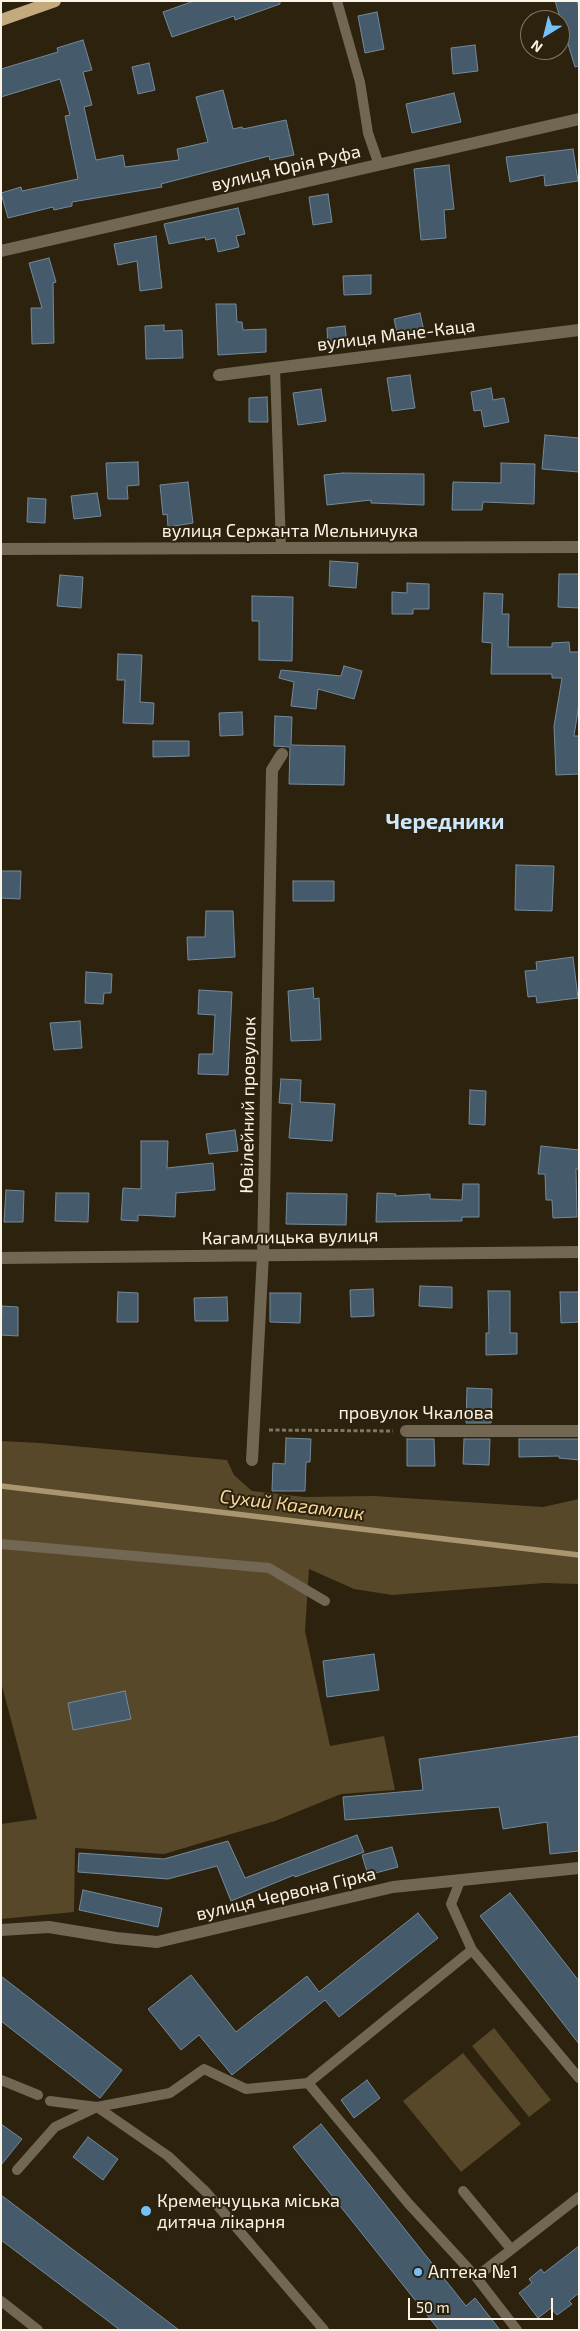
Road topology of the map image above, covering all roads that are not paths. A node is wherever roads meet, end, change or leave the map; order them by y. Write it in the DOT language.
graph roads {
  1 [pos="55,1"];
  2 [pos="337,1"];
  3 [pos="1,20"];
  4 [pos="579,119"];
  5 [pos="380,165"];
  6 [pos="1,250"];
  7 [pos="579,330"];
  8 [pos="275,368"];
  9 [pos="218,375"];
  10 [pos="579,547"];
  11 [pos="281,548"];
  12 [pos="1,549"];
  13 [pos="282,754"];
  14 [pos="579,1252"];
  15 [pos="263,1255"];
  16 [pos="1,1258"];
  17 [pos="406,1431"];
  18 [pos="579,1431"];
  19 [pos="252,1460"];
  20 [pos="1,1544"];
  21 [pos="325,1601"];
  22 [pos="579,1868"];
  23 [pos="461,1879"];
  24 [pos="1,1930"];
  25 [pos="472,1950"];
  26 [pos="579,2078"];
  27 [pos="1,2080"];
  28 [pos="308,2083"];
  29 [pos="38,2095"];
  30 [pos="50,2101"];
  31 [pos="97,2107"];
  32 [pos="17,2170"];
  33 [pos="463,2191"];
  34 [pos="579,2198"];
  35 [pos="511,2249"];
  36 [pos="476,2277"];
  37 [pos="1,2301"];
  38 [pos="38,2330"];
  39 [pos="324,2330"];
  40 [pos="517,2330"];
  1 -- 3 [label="main road"];
  2 -- 5 [label="lane"];
  4 -- 5 [label="street, вулиця Юрія Руфа"];
  5 -- 6 [label="street, вулиця Юрія Руфа"];
  7 -- 8 [label="street, вулиця Мане-Каца"];
  8 -- 9 [label="street, вулиця Мане-Каца"];
  8 -- 11 [label="lane"];
  10 -- 11 [label="street, вулиця Сержанта Мельничука"];
  11 -- 12 [label="street, вулиця Сержанта Мельничука"];
  13 -- 15 [label="street, Ювілейний провулок"];
  14 -- 15 [label="street, Кагамлицька вулиця"];
  15 -- 16 [label="street, Кагамлицька вулиця"];
  15 -- 19 [label="street, Ювілейний провулок"];
  17 -- 18 [label="street, провулок Чкалова"];
  20 -- 21 [label="lane"];
  22 -- 23 [label="street, вулиця Червона Гірка"];
  23 -- 24 [label="street, вулиця Червона Гірка"];
  23 -- 25 [label="lane"];
  25 -- 26 [label="lane"];
  25 -- 28 [label="lane"];
  27 -- 29 [label="lane"];
  28 -- 31 [label="lane"];
  28 -- 36 [label="lane"];
  30 -- 31 [label="lane"];
  31 -- 32 [label="lane"];
  31 -- 39 [label="lane"];
  33 -- 35 [label="lane"];
  34 -- 35 [label="lane"];
  35 -- 36 [label="lane"];
  36 -- 40 [label="lane"];
  37 -- 38 [label="lane"];
}
